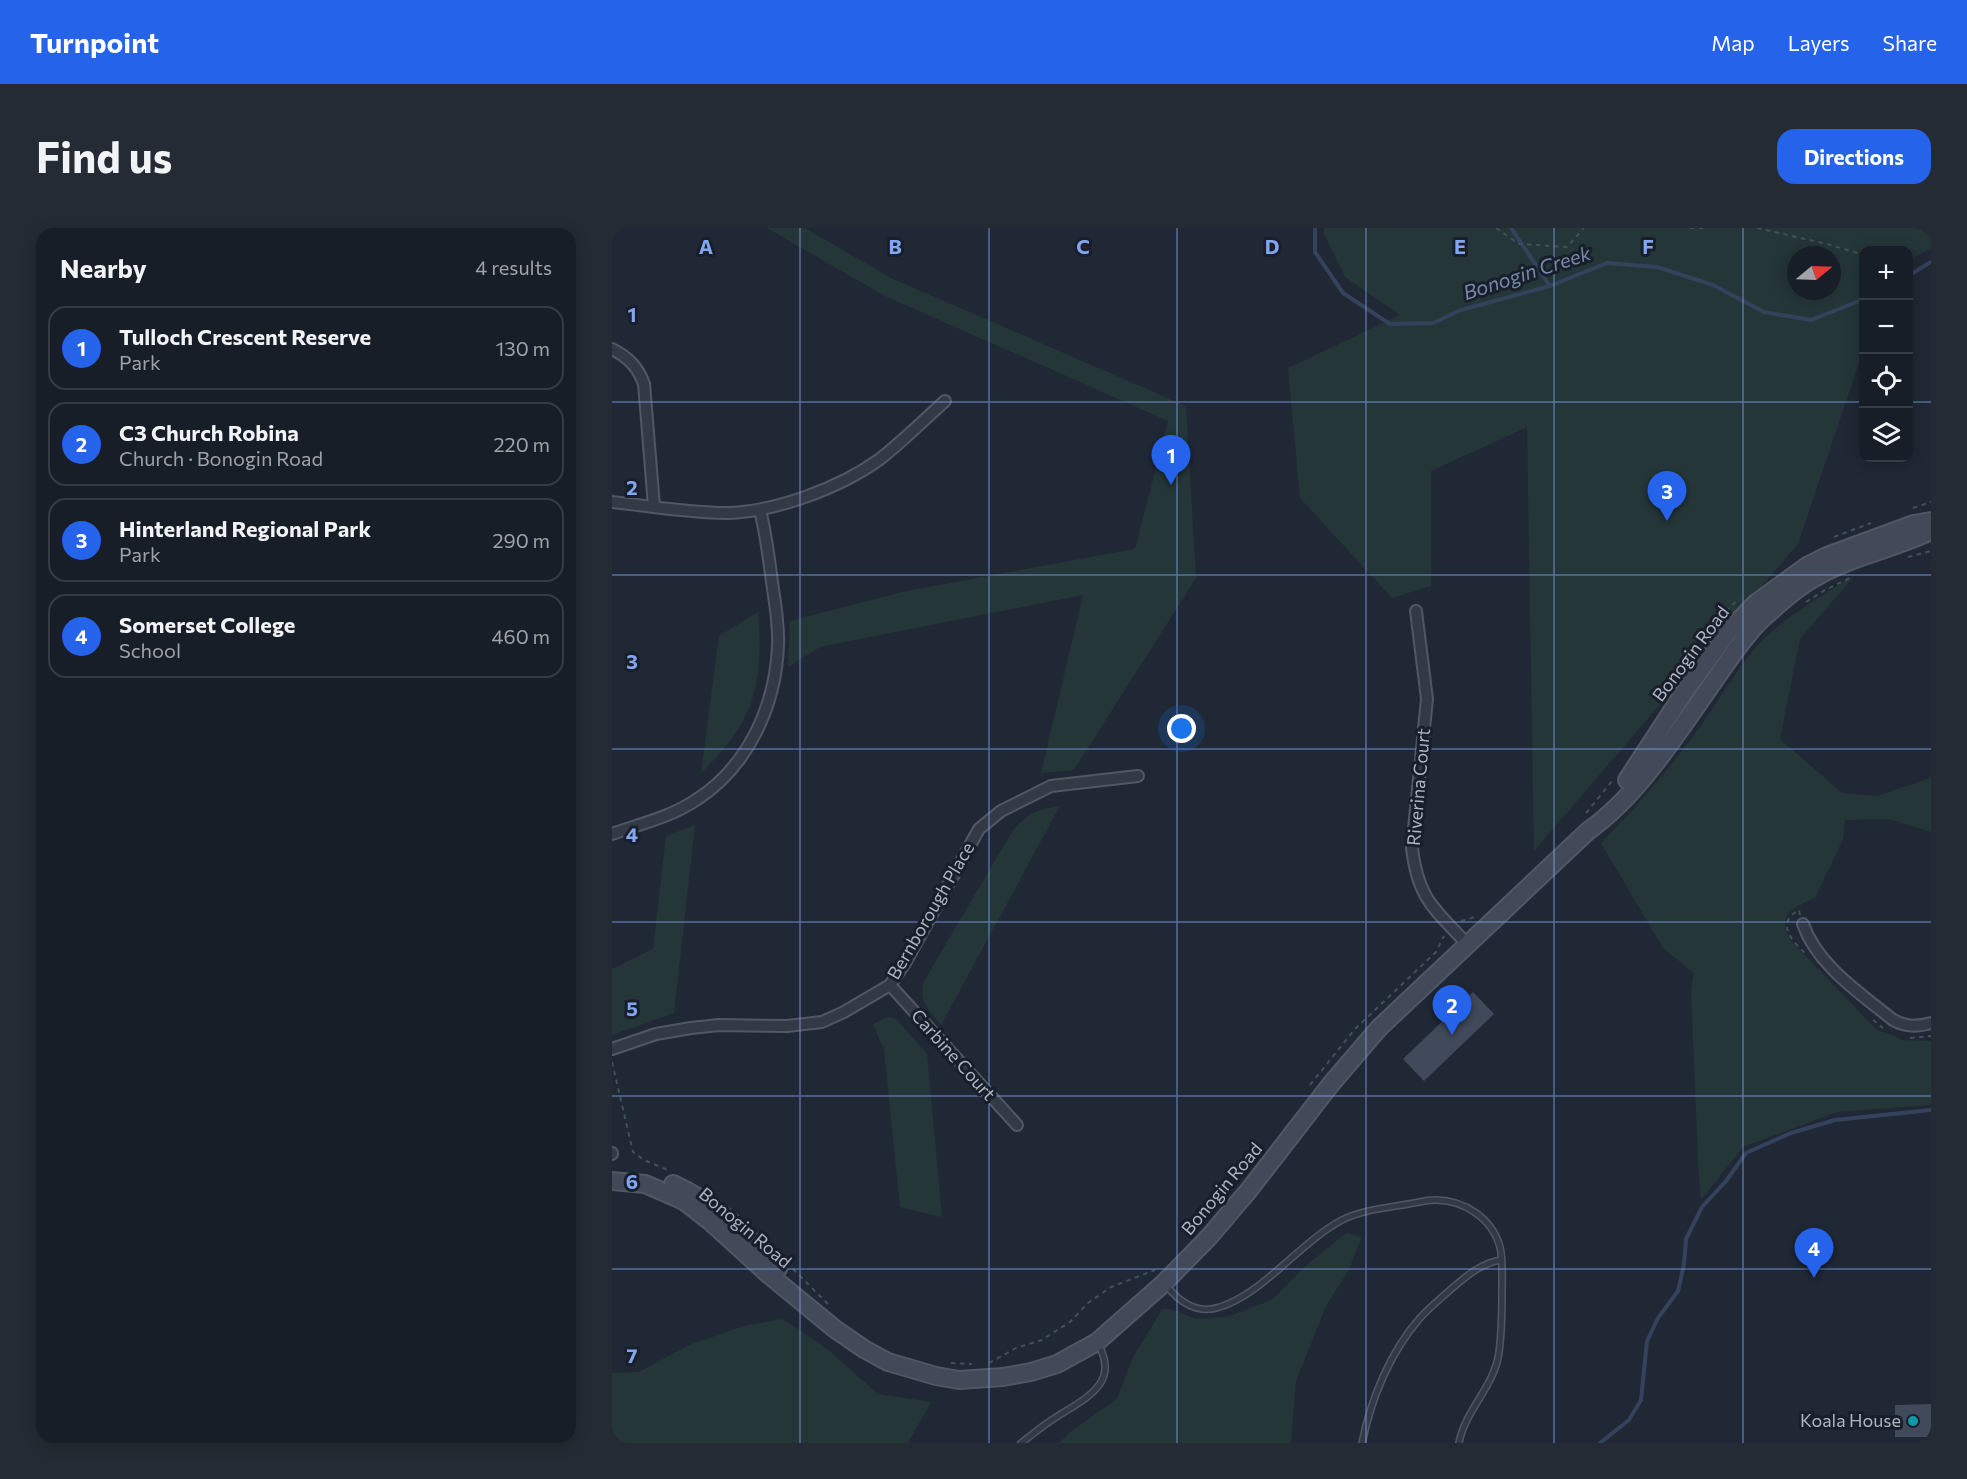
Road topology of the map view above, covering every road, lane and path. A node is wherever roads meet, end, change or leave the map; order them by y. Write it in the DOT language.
graph roads {
  1 [pos="1496,228"];
  2 [pos="1584,228"];
  3 [pos="1690,228"];
  4 [pos="1703,228"];
  5 [pos="1757,228"];
  6 [pos="1859,254"];
  7 [pos="612,349"];
  8 [pos="945,401"];
  9 [pos="612,502"];
  10 [pos="654,506"];
  11 [pos="760,510"];
  12 [pos="1931,518"];
  13 [pos="1924,532"];
  14 [pos="1931,551"];
  15 [pos="1906,558"];
  16 [pos="1854,576"];
  17 [pos="1799,606"];
  18 [pos="1416,611"];
  19 [pos="1760,621"];
  20 [pos="1684,692"];
  21 [pos="1138,776"];
  22 [pos="1588,831"];
  23 [pos="612,834"];
  24 [pos="1803,924"];
  25 [pos="1445,935"];
  26 [pos="1468,945"];
  27 [pos="890,985"];
  28 [pos="1931,1023"];
  29 [pos="612,1049"];
  30 [pos="612,1062"];
  31 [pos="1304,1093"];
  32 [pos="1017,1125"];
  33 [pos="612,1171"];
  34 [pos="679,1174"];
  35 [pos="612,1176"];
  36 [pos="612,1181"];
  37 [pos="1501,1260"];
  38 [pos="1161,1266"];
  39 [pos="793,1269"];
  40 [pos="1164,1283"];
  41 [pos="832,1307"];
  42 [pos="811,1309"];
  43 [pos="1097,1342"];
  44 [pos="951,1363"];
  45 [pos="976,1364"];
  46 [pos="982,1365"];
  47 [pos="1021,1443"];
  48 [pos="1362,1443"];
  49 [pos="1459,1443"];
  1 -- 2 [label="path"];
  3 -- 4 [label="path"];
  5 -- 6 [label="path"];
  7 -- 10 [label="street"];
  8 -- 11 [label="street"];
  9 -- 10 [label="street"];
  10 -- 11 [label="street"];
  11 -- 23 [label="street"];
  12 -- 13 [label="street"];
  13 -- 19 [label="street, Bonogin Road"];
  13 -- 20 [label="street, Bonogin Road"];
  14 -- 15 [label="path"];
  16 -- 17 [label="path"];
  18 -- 26 [label="street, Riverina Court"];
  19 -- 20 [label="street"];
  19 -- 22 [label="street, Bonogin Road"];
  20 -- 22 [label="street, Bonogin Road"];
  21 -- 27 [label="street, Bernborough Place"];
  22 -- 26 [label="street, Bonogin Road"];
  24 -- 28 [label="street"];
  25 -- 31 [label="path"];
  26 -- 40 [label="street, Bonogin Road"];
  27 -- 29 [label="street, Bernborough Place"];
  27 -- 32 [label="street, Carbine Court"];
  30 -- 34 [label="path"];
  33 -- 42 [label="street, Bonogin Road"];
  35 -- 36 [label="street"];
  36 -- 42 [label="street, Bonogin Road"];
  37 -- 40 [label="lane"];
  37 -- 48 [label="lane"];
  37 -- 49 [label="lane"];
  38 -- 46 [label="path"];
  39 -- 41 [label="path"];
  40 -- 43 [label="street, Bonogin Road"];
  42 -- 43 [label="street, Bonogin Road"];
  43 -- 47 [label="lane"];
  44 -- 45 [label="path"];
}
